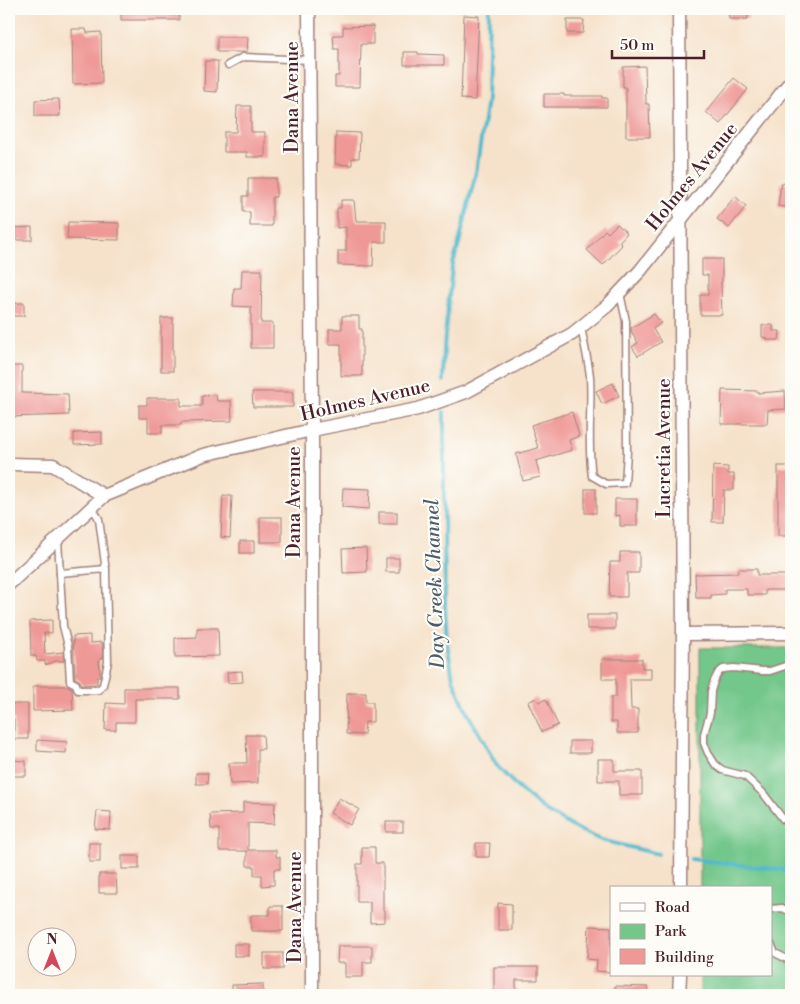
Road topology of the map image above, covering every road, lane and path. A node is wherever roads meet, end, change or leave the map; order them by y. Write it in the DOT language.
graph roads {
  1 [pos="309,9"];
  2 [pos="679,9"];
  3 [pos="310,60"];
  4 [pos="228,65"];
  5 [pos="791,80"];
  6 [pos="680,221"];
  7 [pos="620,292"];
  8 [pos="581,327"];
  9 [pos="312,430"];
  10 [pos="9,464"];
  11 [pos="104,496"];
  12 [pos="92,507"];
  13 [pos="58,538"];
  14 [pos="106,569"];
  15 [pos="60,573"];
  16 [pos="9,584"];
  17 [pos="791,633"];
  18 [pos="683,634"];
  19 [pos="791,664"];
  20 [pos="791,822"];
  21 [pos="681,886"];
  22 [pos="772,909"];
  23 [pos="791,912"];
  24 [pos="772,946"];
  25 [pos="791,961"];
  26 [pos="680,976"];
  27 [pos="312,995"];
  28 [pos="679,995"];
  1 -- 3 [label="street, Dana Avenue"];
  2 -- 6 [label="street, Lucretia Avenue"];
  3 -- 4 [label="lane"];
  3 -- 9 [label="street, Dana Avenue"];
  5 -- 6 [label="street, Holmes Avenue"];
  6 -- 7 [label="street, Holmes Avenue"];
  6 -- 18 [label="street, Lucretia Avenue"];
  7 -- 8 [label="street, Holmes Avenue"];
  7 -- 8 [label="lane"];
  8 -- 9 [label="street, Holmes Avenue"];
  9 -- 11 [label="street, Holmes Avenue"];
  9 -- 27 [label="street, Dana Avenue"];
  10 -- 11 [label="street"];
  11 -- 12 [label="street, Holmes Avenue"];
  12 -- 13 [label="street, Holmes Avenue"];
  12 -- 14 [label="lane"];
  13 -- 15 [label="lane"];
  13 -- 16 [label="street, Holmes Avenue"];
  14 -- 15 [label="lane"];
  14 -- 15 [label="lane"];
  17 -- 18 [label="street"];
  18 -- 21 [label="street, Lucretia Avenue"];
  19 -- 20 [label="lane"];
  22 -- 23 [label="lane"];
  24 -- 25 [label="lane"];
  26 -- 28 [label="street"];
}
